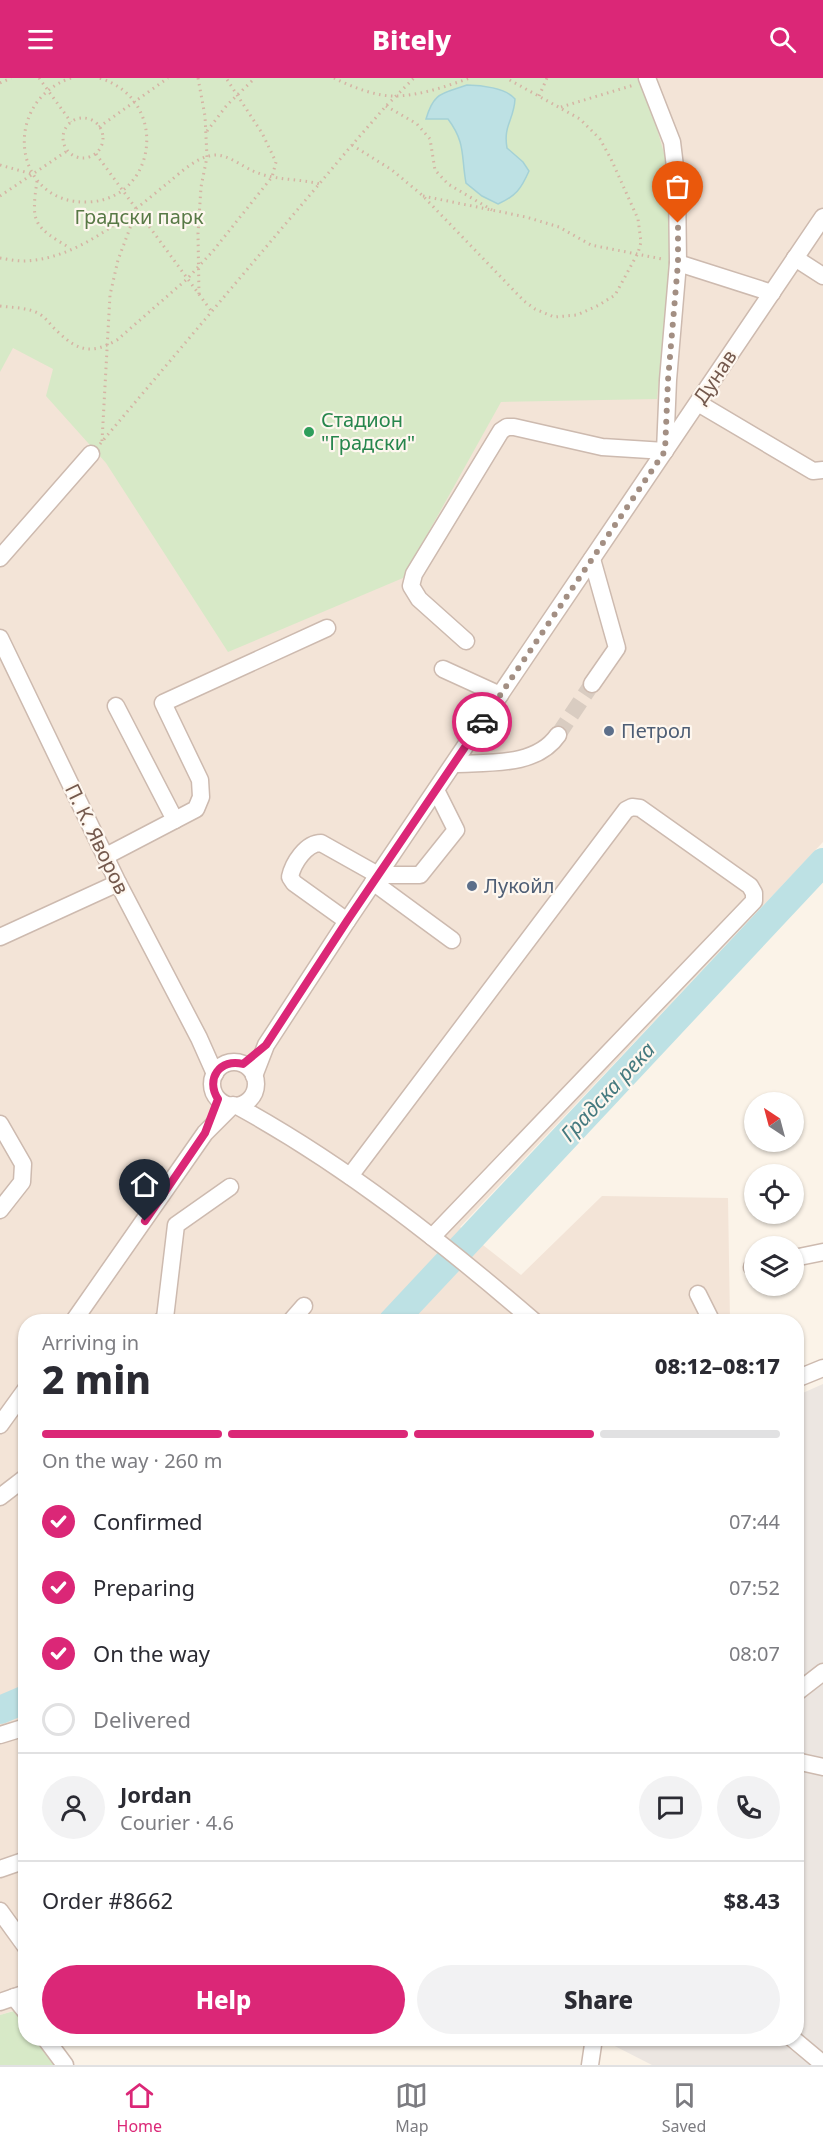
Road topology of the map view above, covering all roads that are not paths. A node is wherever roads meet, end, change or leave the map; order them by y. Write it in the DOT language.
graph roads {
  1 [pos="649,79"];
  2 [pos="823,217"];
  3 [pos="795,258"];
  4 [pos="678,263"];
  5 [pos="823,276"];
  6 [pos="772,293"];
  7 [pos="698,403"];
  8 [pos="97,448"];
  9 [pos="665,451"];
  10 [pos="823,470"];
  11 [pos="0,558"];
  12 [pos="592,559"];
  13 [pos="327,628"];
  14 [pos="0,638"];
  15 [pos="466,641"];
  16 [pos="443,669"];
  17 [pos="592,684"];
  18 [pos="500,695"];
  19 [pos="116,706"];
  20 [pos="558,735"];
  21 [pos="453,764"];
  22 [pos="436,790"];
  23 [pos="175,820"];
  24 [pos="106,856"];
  25 [pos="376,879"];
  26 [pos="118,883"];
  27 [pos="347,921"];
  28 [pos="0,936"];
  29 [pos="452,940"];
  30 [pos="235,1070"];
  31 [pos="254,1094"];
  32 [pos="229,1103"];
  33 [pos="0,1124"];
  34 [pos="285,1132"];
  35 [pos="350,1176"];
  36 [pos="230,1187"];
  37 [pos="0,1210"];
  38 [pos="153,1210"];
  39 [pos="176,1225"];
  40 [pos="432,1237"];
  41 [pos="823,1252"];
  42 [pos="804,1256"];
  43 [pos="698,1294"];
  44 [pos="304,1306"];
  45 [pos="79,1314"];
  46 [pos="165,1314"];
  47 [pos="297,1314"];
  48 [pos="525,1314"];
  49 [pos="708,1314"];
  50 [pos="823,1368"];
  51 [pos="804,1376"];
  52 [pos="18,1409"];
  53 [pos="0,1425"];
  54 [pos="18,1483"];
  55 [pos="0,1497"];
  56 [pos="823,1672"];
  57 [pos="804,1687"];
  58 [pos="18,1730"];
  59 [pos="0,1736"];
  60 [pos="804,1763"];
  61 [pos="823,1767"];
  62 [pos="18,1863"];
  63 [pos="0,1869"];
  64 [pos="0,1911"];
  65 [pos="18,1936"];
  66 [pos="51,2046"];
  67 [pos="593,2046"];
  68 [pos="802,2046"];
  69 [pos="823,2064"];
  70 [pos="65,2065"];
  71 [pos="590,2065"];
  1 -- 4 [label="street"];
  2 -- 3 [label="street, Дунав"];
  3 -- 5 [label="street"];
  3 -- 6 [label="street, Дунав"];
  4 -- 6 [label="street"];
  4 -- 9 [label="street"];
  6 -- 7 [label="street, Дунав"];
  7 -- 9 [label="street, Дунав"];
  7 -- 10 [label="street"];
  8 -- 11 [label="street"];
  9 -- 12 [label="street, Дунав"];
  9 -- 15 [label="street"];
  12 -- 17 [label="street"];
  12 -- 18 [label="street, Дунав"];
  13 -- 23 [label="street"];
  14 -- 24 [label="street, П. К. Яворов"];
  16 -- 18 [label="street"];
  18 -- 21 [label="street, Дунав"];
  19 -- 23 [label="street"];
  20 -- 21 [label="street"];
  21 -- 22 [label="street, Дунав"];
  22 -- 25 [label="street, Дунав"];
  22 -- 25 [label="street"];
  23 -- 24 [label="street"];
  24 -- 26 [label="street, П. К. Яворов"];
  25 -- 27 [label="street, Дунав"];
  25 -- 27 [label="street"];
  25 -- 29 [label="street"];
  26 -- 28 [label="street"];
  26 -- 30 [label="street, П. К. Яворов"];
  27 -- 30 [label="street, Дунав"];
  30 -- 31 [label="street"];
  30 -- 32 [label="street"];
  31 -- 32 [label="street"];
  31 -- 34 [label="street"];
  32 -- 34 [label="street"];
  32 -- 38 [label="street"];
  33 -- 37 [label="street"];
  34 -- 35 [label="street"];
  35 -- 40 [label="street"];
  35 -- 40 [label="street"];
  36 -- 39 [label="street"];
  38 -- 39 [label="street"];
  38 -- 45 [label="street"];
  39 -- 46 [label="street"];
  40 -- 48 [label="street"];
  41 -- 42 [label="street"];
  43 -- 49 [label="street"];
  44 -- 47 [label="street"];
  50 -- 51 [label="street"];
  52 -- 53 [label="street"];
  54 -- 55 [label="street"];
  56 -- 57 [label="street"];
  58 -- 59 [label="street"];
  60 -- 61 [label="street"];
  62 -- 63 [label="street"];
  64 -- 65 [label="street"];
  66 -- 70 [label="street"];
  67 -- 71 [label="street"];
  68 -- 69 [label="street"];
}
